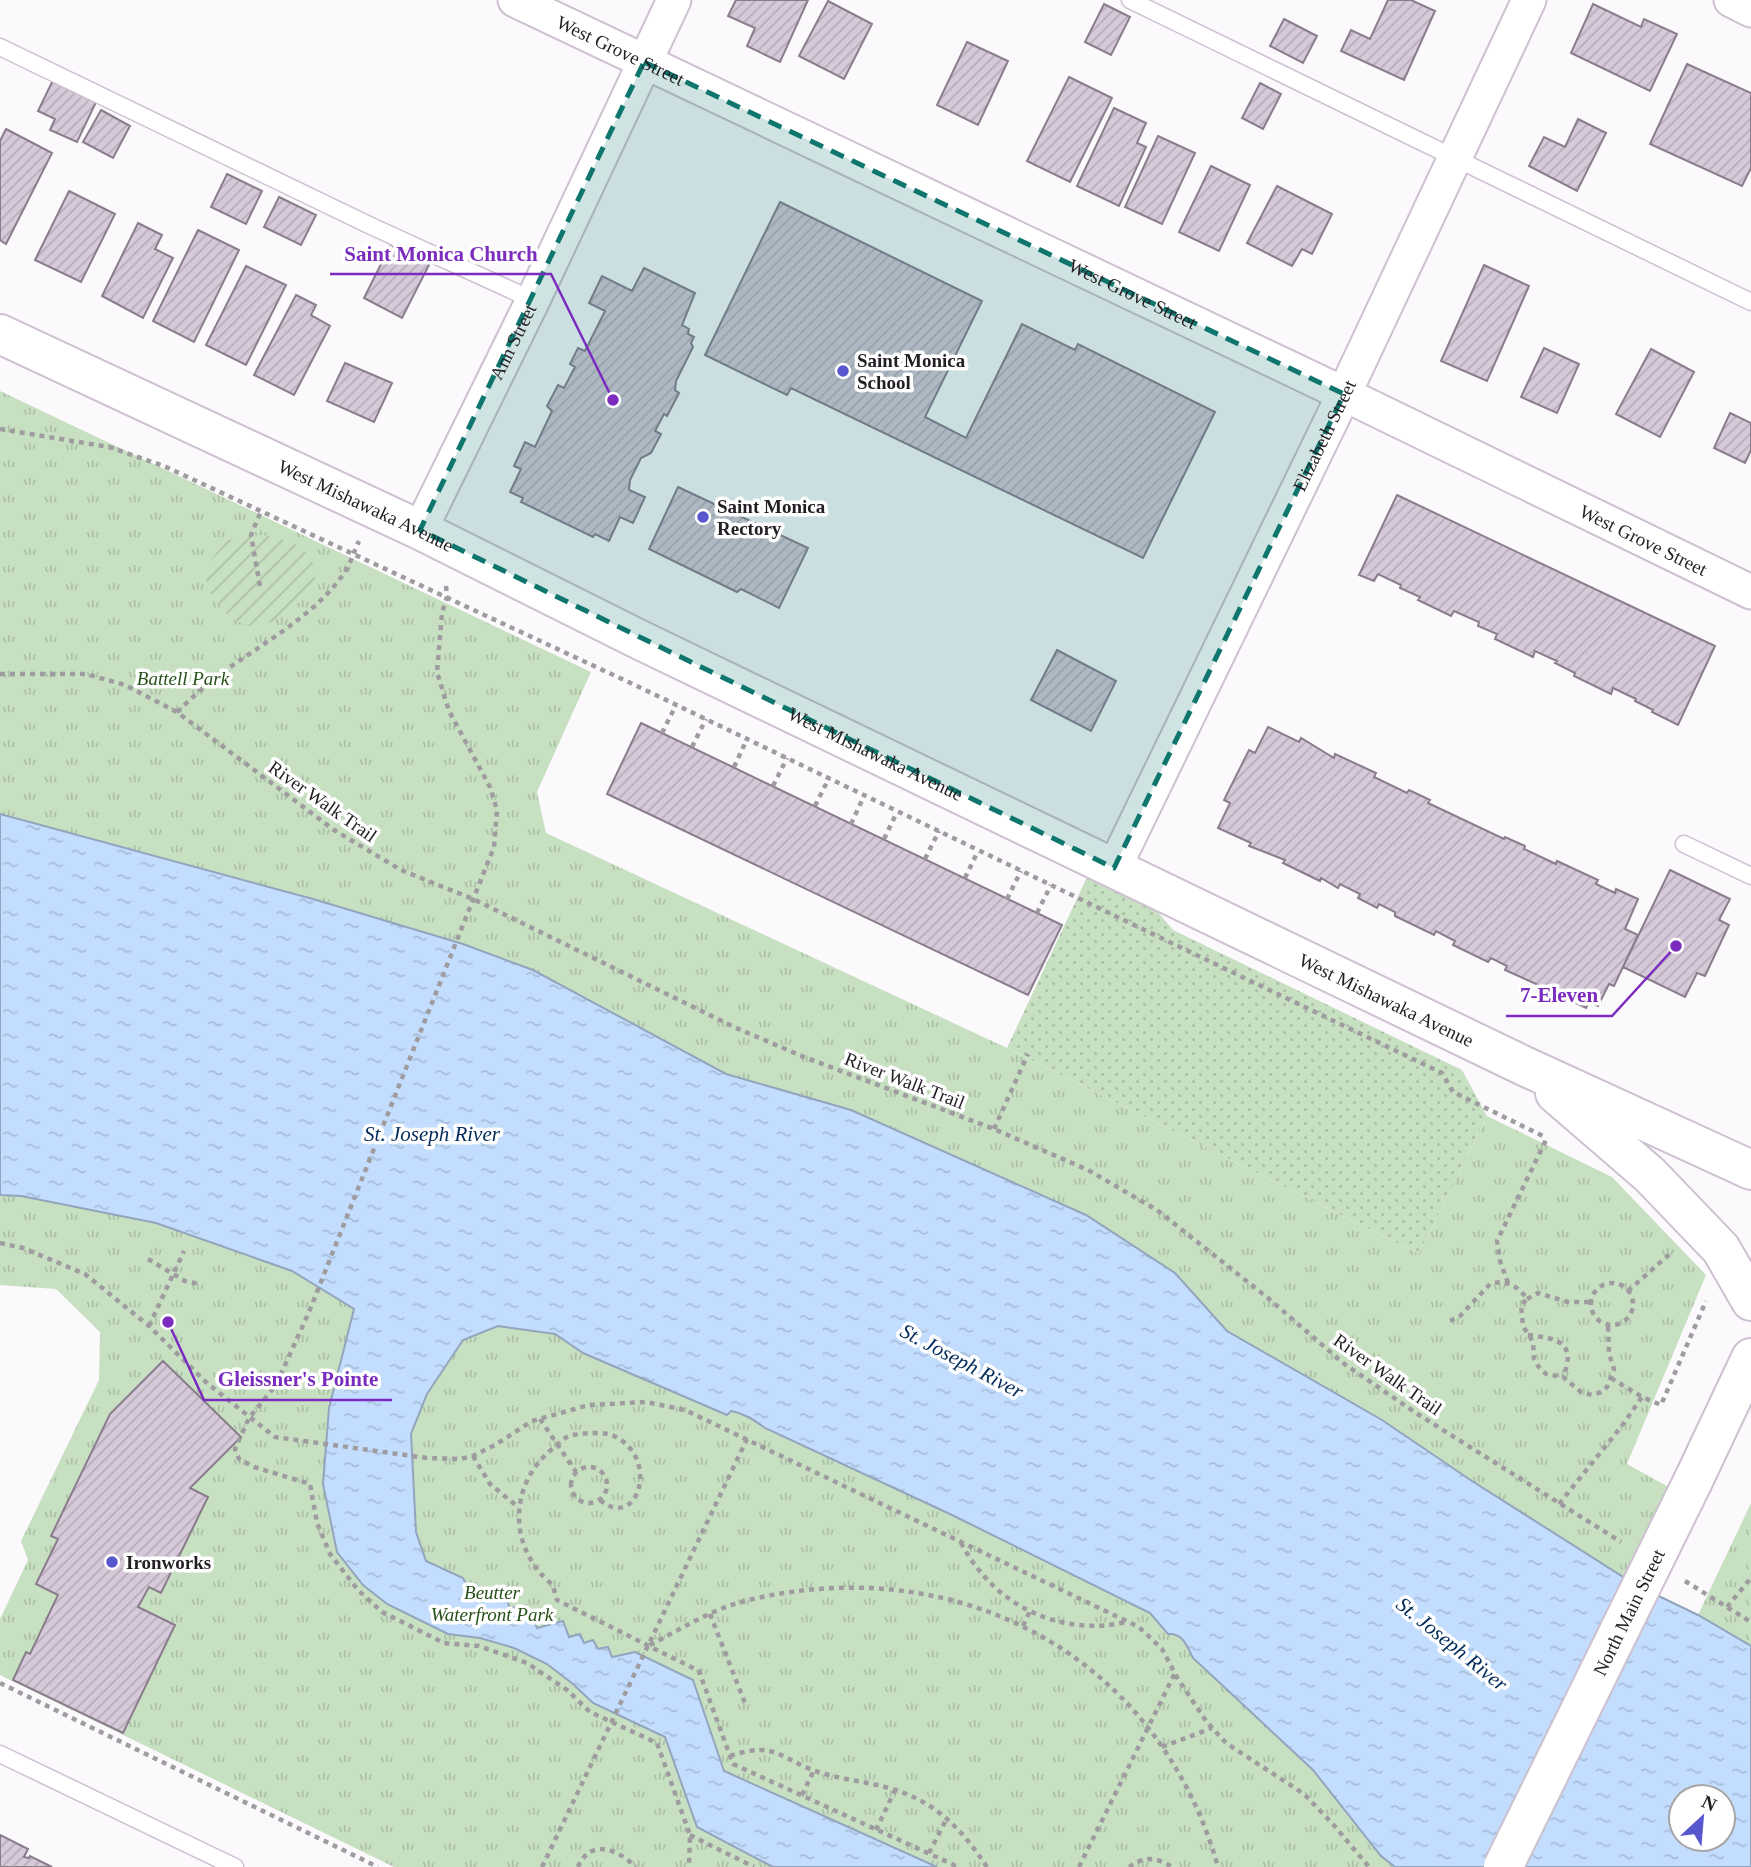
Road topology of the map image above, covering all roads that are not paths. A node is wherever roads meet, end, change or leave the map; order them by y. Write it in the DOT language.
graph roads {
  1 [pos="514,0"];
  2 [pos="674,0"];
  3 [pos="1130,0"];
  4 [pos="1529,0"];
  5 [pos="1731,0"];
  6 [pos="1751,10"];
  7 [pos="0,47"];
  8 [pos="644,62"];
  9 [pos="1455,159"];
  10 [pos="533,300"];
  11 [pos="1751,302"];
  12 [pos="0,334"];
  13 [pos="1344,394"];
  14 [pos="420,530"];
  15 [pos="1751,592"];
  16 [pos="1684,844"];
  17 [pos="1114,868"];
  18 [pos="1751,876"];
  19 [pos="1522,1065"];
  20 [pos="1751,1170"];
  21 [pos="1751,1301"];
  22 [pos="1751,1359"];
  23 [pos="0,1754"];
  24 [pos="235,1867"];
  25 [pos="1503,1867"];
  1 -- 8 [label="street, West Grove Street"];
  2 -- 8 [label="street, Ann Street"];
  3 -- 9 [label="lane"];
  4 -- 9 [label="street, Elizabeth Street"];
  5 -- 6 [label="street"];
  7 -- 10 [label="lane"];
  8 -- 10 [label="street, Ann Street"];
  8 -- 13 [label="street, West Grove Street"];
  9 -- 11 [label="lane"];
  9 -- 13 [label="street, Elizabeth Street"];
  10 -- 14 [label="street, Ann Street"];
  12 -- 14 [label="main road, West Mishawaka Avenue"];
  13 -- 15 [label="street, West Grove Street"];
  13 -- 17 [label="street, Elizabeth Street"];
  14 -- 17 [label="main road, West Mishawaka Avenue"];
  16 -- 18 [label="lane"];
  17 -- 19 [label="main road, West Mishawaka Avenue"];
  19 -- 20 [label="main road, West Mishawaka Avenue"];
  19 -- 21 [label="main road"];
  22 -- 25 [label="main road, North Main Street, bridge"];
  23 -- 24 [label="lane"];
}
